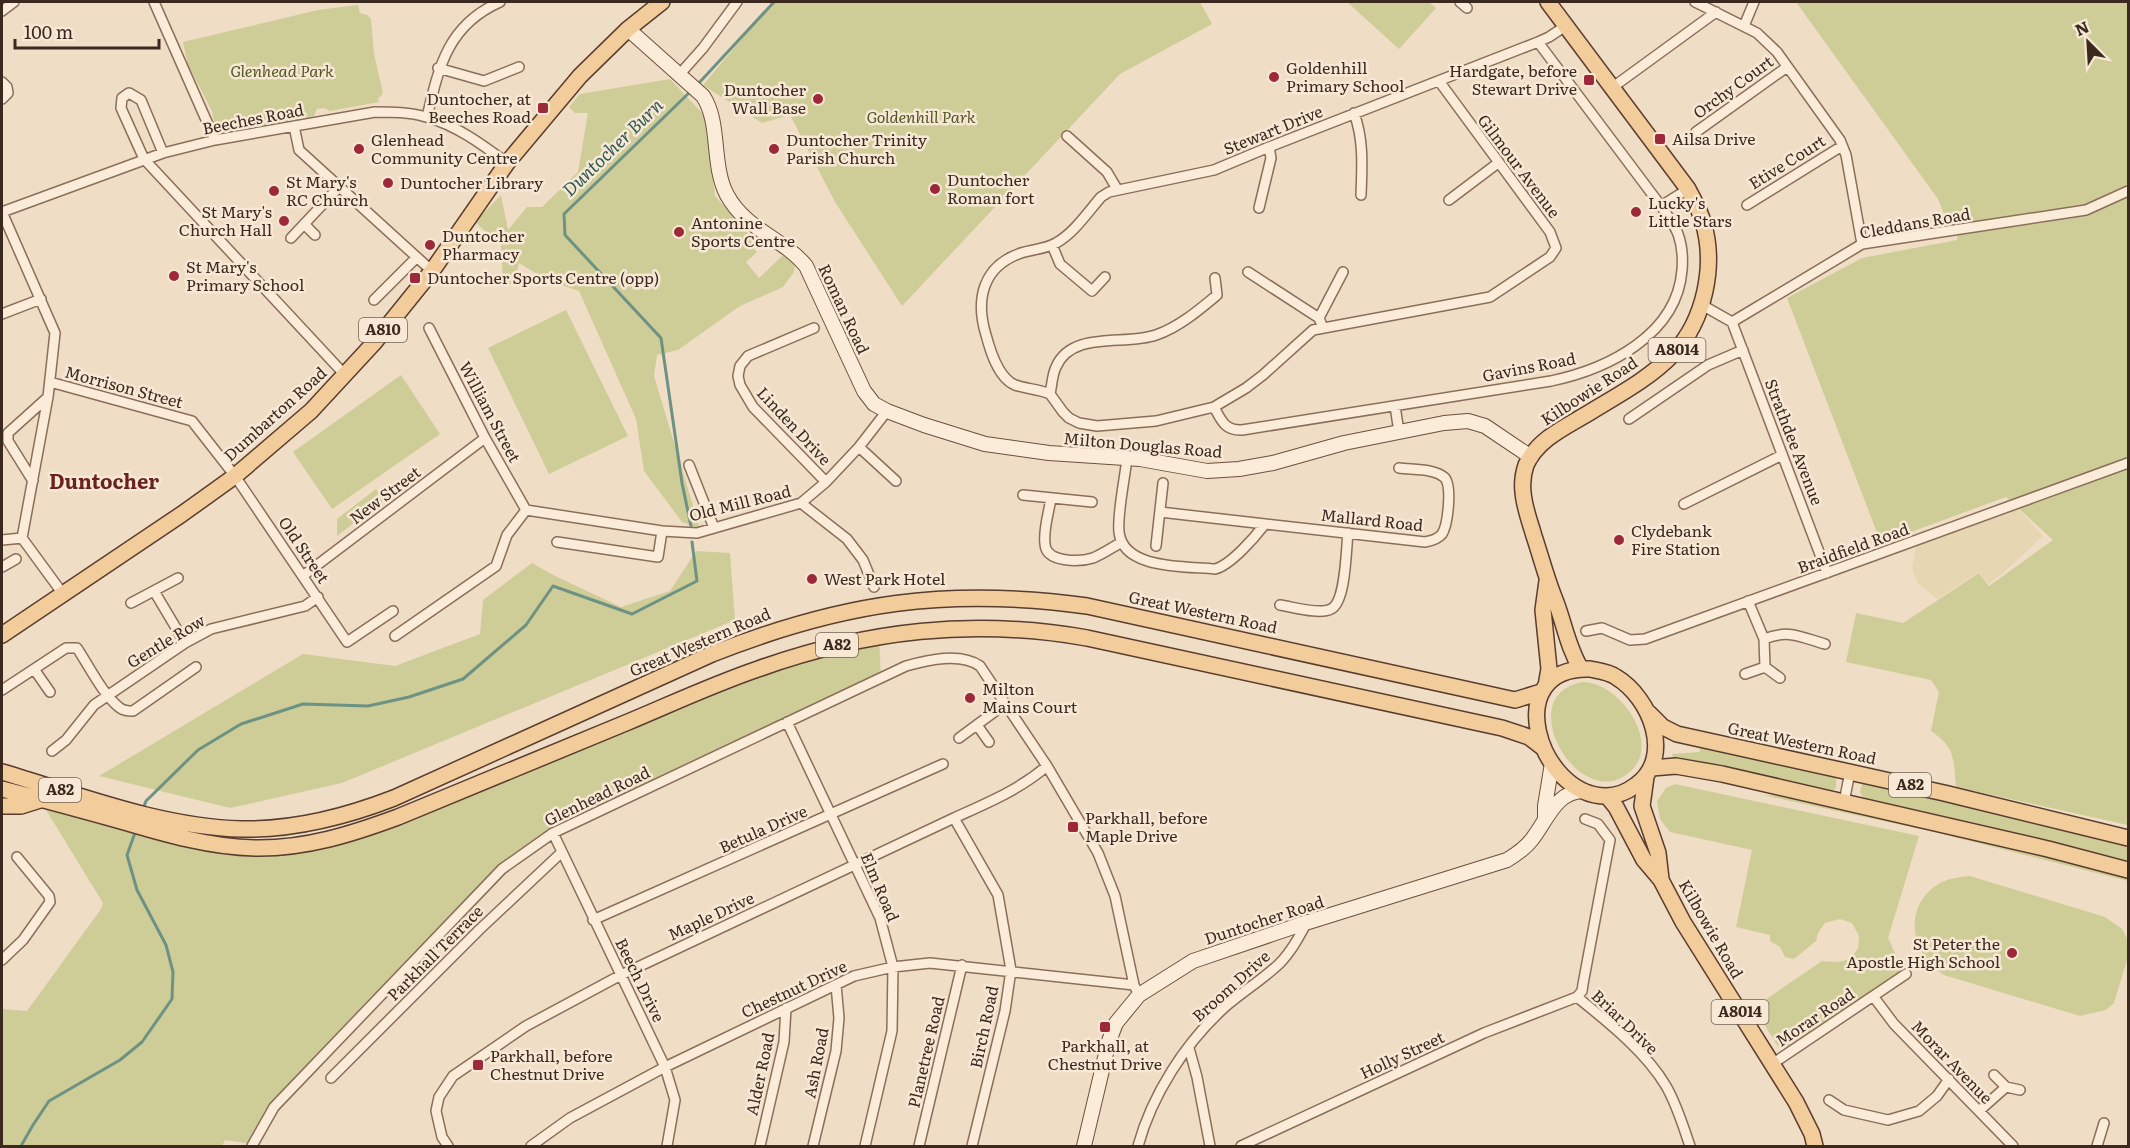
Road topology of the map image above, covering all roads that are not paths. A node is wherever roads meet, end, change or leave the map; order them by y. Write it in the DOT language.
graph roads {
  1 [pos="14,2"];
  2 [pos="154,2"];
  3 [pos="500,2"];
  4 [pos="662,2"];
  5 [pos="737,2"];
  6 [pos="1548,2"];
  7 [pos="1695,2"];
  8 [pos="1754,2"];
  9 [pos="2,11"];
  10 [pos="1716,12"];
  11 [pos="1567,25"];
  12 [pos="1744,26"];
  13 [pos="628,29"];
  14 [pos="1538,42"];
  15 [pos="519,67"];
  16 [pos="1787,67"];
  17 [pos="438,68"];
  18 [pos="682,77"];
  19 [pos="1439,81"];
  20 [pos="2,82"];
  21 [pos="1613,87"];
  22 [pos="2,99"];
  23 [pos="1354,113"];
  24 [pos="427,117"];
  25 [pos="294,126"];
  26 [pos="1696,132"];
  27 [pos="1067,136"];
  28 [pos="215,140"];
  29 [pos="1842,146"];
  30 [pos="1269,147"];
  31 [pos="163,153"];
  32 [pos="144,159"];
  33 [pos="507,163"];
  34 [pos="1498,163"];
  35 [pos="339,186"];
  36 [pos="1117,189"];
  37 [pos="1688,189"];
  38 [pos="2128,191"];
  39 [pos="1361,195"];
  40 [pos="1449,200"];
  41 [pos="1748,205"];
  42 [pos="1661,206"];
  43 [pos="1259,208"];
  44 [pos="2,212"];
  45 [pos="304,224"];
  46 [pos="315,235"];
  47 [pos="291,238"];
  48 [pos="1862,244"];
  49 [pos="1052,245"];
  50 [pos="416,258"];
  51 [pos="432,271"];
  52 [pos="1248,272"];
  53 [pos="1343,272"];
  54 [pos="1105,277"];
  55 [pos="1215,278"];
  56 [pos="41,298"];
  57 [pos="374,300"];
  58 [pos="1702,305"];
  59 [pos="2,314"];
  60 [pos="1319,318"];
  61 [pos="1732,322"];
  62 [pos="1328,327"];
  63 [pos="429,328"];
  64 [pos="814,328"];
  65 [pos="1743,350"];
  66 [pos="345,375"];
  67 [pos="50,382"];
  68 [pos="1050,393"];
  69 [pos="48,397"];
  70 [pos="1395,406"];
  71 [pos="1214,407"];
  72 [pos="887,411"];
  73 [pos="1629,419"];
  74 [pos="1399,432"];
  75 [pos="485,438"];
  76 [pos="859,447"];
  77 [pos="1782,455"];
  78 [pos="1531,457"];
  79 [pos="1127,458"];
  80 [pos="2128,463"];
  81 [pos="689,465"];
  82 [pos="1399,468"];
  83 [pos="235,476"];
  84 [pos="33,481"];
  85 [pos="896,481"];
  86 [pos="826,483"];
  87 [pos="1163,483"];
  88 [pos="1023,495"];
  89 [pos="1051,498"];
  90 [pos="1092,502"];
  91 [pos="801,503"];
  92 [pos="1684,504"];
  93 [pos="526,510"];
  94 [pos="1160,512"];
  95 [pos="1264,524"];
  96 [pos="714,528"];
  97 [pos="663,531"];
  98 [pos="1348,533"];
  99 [pos="22,538"];
  100 [pos="2,540"];
  101 [pos="557,542"];
  102 [pos="1122,542"];
  103 [pos="1156,546"];
  104 [pos="16,559"];
  105 [pos="2,567"];
  106 [pos="1827,573"];
  107 [pos="304,576"];
  108 [pos="178,578"];
  109 [pos="1547,581"];
  110 [pos="874,587"];
  111 [pos="154,591"];
  112 [pos="63,594"];
  113 [pos="318,597"];
  114 [pos="1748,602"];
  115 [pos="131,603"];
  116 [pos="1280,605"];
  117 [pos="393,611"];
  118 [pos="1586,631"];
  119 [pos="2,635"];
  120 [pos="395,636"];
  121 [pos="1764,639"];
  122 [pos="185,643"];
  123 [pos="1826,644"];
  124 [pos="196,667"];
  125 [pos="1765,667"];
  126 [pos="34,669"];
  127 [pos="1581,669"];
  128 [pos="1745,674"];
  129 [pos="1780,678"];
  130 [pos="1543,689"];
  131 [pos="2,690"];
  132 [pos="50,692"];
  133 [pos="108,694"];
  134 [pos="1005,704"];
  135 [pos="1648,713"];
  136 [pos="787,722"];
  137 [pos="977,725"];
  138 [pos="959,738"];
  139 [pos="989,742"];
  140 [pos="1542,747"];
  141 [pos="52,751"];
  142 [pos="1552,763"];
  143 [pos="943,764"];
  144 [pos="1047,766"];
  145 [pos="2,772"];
  146 [pos="1850,772"];
  147 [pos="1649,773"];
  148 [pos="2,789"];
  149 [pos="1584,791"];
  150 [pos="1607,796"];
  151 [pos="40,800"];
  152 [pos="1844,802"];
  153 [pos="2,806"];
  154 [pos="117,814"];
  155 [pos="831,815"];
  156 [pos="954,818"];
  157 [pos="1545,818"];
  158 [pos="1585,819"];
  159 [pos="155,824"];
  160 [pos="553,833"];
  161 [pos="2128,838"];
  162 [pos="562,852"];
  163 [pos="17,857"];
  164 [pos="855,864"];
  165 [pos="2128,870"];
  166 [pos="1661,879"];
  167 [pos="593,920"];
  168 [pos="1307,922"];
  169 [pos="2,960"];
  170 [pos="962,965"];
  171 [pos="893,967"];
  172 [pos="1011,970"];
  173 [pos="1906,974"];
  174 [pos="621,975"];
  175 [pos="836,985"];
  176 [pos="1137,990"];
  177 [pos="1873,996"];
  178 [pos="1577,997"];
  179 [pos="786,1008"];
  180 [pos="1190,1048"];
  181 [pos="1772,1064"];
  182 [pos="665,1067"];
  183 [pos="1995,1075"];
  184 [pos="331,1078"];
  185 [pos="1949,1078"];
  186 [pos="2006,1087"];
  187 [pos="2019,1090"];
  188 [pos="1829,1100"];
  189 [pos="1979,1111"];
  190 [pos="2104,1123"];
  191 [pos="252,1146"];
  192 [pos="448,1146"];
  193 [pos="531,1146"];
  194 [pos="667,1146"];
  195 [pos="760,1146"];
  196 [pos="813,1146"];
  197 [pos="865,1146"];
  198 [pos="919,1146"];
  199 [pos="972,1146"];
  200 [pos="1084,1146"];
  201 [pos="1138,1146"];
  202 [pos="1210,1146"];
  203 [pos="1241,1146"];
  204 [pos="1690,1146"];
  205 [pos="1815,1146"];
  206 [pos="2013,1146"];
  207 [pos="2097,1146"];
  1 -- 9 [label="street"];
  2 -- 28 [label="street"];
  3 -- 17 [label="street"];
  4 -- 13 [label="main road, Dumbarton Road / A810"];
  5 -- 18 [label="street"];
  6 -- 11 [label="main road, Kilbowie Road / A8014"];
  7 -- 10 [label="street"];
  8 -- 12 [label="street"];
  10 -- 12 [label="street"];
  10 -- 21 [label="street"];
  11 -- 14 [label="street, Stewart Drive"];
  11 -- 21 [label="main road, Kilbowie Road / A8014"];
  12 -- 16 [label="street"];
  13 -- 18 [label="street, Roman Road"];
  13 -- 33 [label="main road, Dumbarton Road / A810"];
  14 -- 19 [label="street, Stewart Drive"];
  14 -- 42 [label="street, Gavins Road"];
  15 -- 17 [label="street"];
  16 -- 26 [label="street, Orchy Court"];
  16 -- 29 [label="street"];
  17 -- 24 [label="street"];
  18 -- 72 [label="street, Roman Road"];
  19 -- 23 [label="street, Stewart Drive"];
  19 -- 34 [label="street, Gilmour Avenue"];
  20 -- 22 [label="street"];
  21 -- 37 [label="main road, Kilbowie Road / A8014"];
  23 -- 30 [label="street, Stewart Drive"];
  23 -- 39 [label="street"];
  24 -- 25 [label="street, Beeches Road"];
  24 -- 33 [label="street, Beeches Road"];
  25 -- 28 [label="street, Beeches Road"];
  25 -- 35 [label="street"];
  27 -- 36 [label="street"];
  28 -- 31 [label="street, Beeches Road"];
  29 -- 41 [label="street, Etive Court"];
  29 -- 48 [label="street"];
  30 -- 36 [label="street, Stewart Drive"];
  30 -- 43 [label="street"];
  31 -- 32 [label="street, Beeches Road"];
  31 -- 32 [label="street"];
  32 -- 44 [label="street, Beeches Road"];
  32 -- 66 [label="street"];
  33 -- 51 [label="main road, Dumbarton Road / A810"];
  34 -- 40 [label="street"];
  34 -- 62 [label="street, Gilmour Avenue"];
  35 -- 45 [label="street"];
  35 -- 50 [label="street"];
  36 -- 49 [label="street, Stewart Drive"];
  37 -- 42 [label="street"];
  37 -- 58 [label="main road, Kilbowie Road / A8014"];
  38 -- 48 [label="street, Cleddans Road"];
  42 -- 70 [label="street, Gavins Road"];
  44 -- 56 [label="street"];
  45 -- 46 [label="street"];
  45 -- 47 [label="street"];
  48 -- 61 [label="street, Cleddans Road"];
  49 -- 54 [label="street"];
  49 -- 68 [label="street, Stewart Drive"];
  50 -- 51 [label="street"];
  50 -- 57 [label="street"];
  51 -- 66 [label="main road, Dumbarton Road / A810"];
  52 -- 60 [label="street"];
  53 -- 60 [label="street"];
  55 -- 68 [label="street"];
  56 -- 59 [label="street"];
  56 -- 67 [label="street"];
  58 -- 61 [label="street"];
  58 -- 78 [label="main road, Kilbowie Road / A8014"];
  60 -- 62 [label="street"];
  61 -- 65 [label="street, Strathdee Avenue"];
  62 -- 71 [label="street, Gilmour Avenue"];
  63 -- 75 [label="street, William Street"];
  64 -- 86 [label="street, Linden Drive"];
  65 -- 73 [label="street"];
  65 -- 77 [label="street, Strathdee Avenue"];
  66 -- 83 [label="main road, Dumbarton Road / A810"];
  67 -- 69 [label="street"];
  67 -- 83 [label="street, Morrison Street"];
  68 -- 71 [label="street, Gilmour Avenue"];
  69 -- 84 [label="street"];
  69 -- 84 [label="street"];
  70 -- 71 [label="street, Gavins Road"];
  70 -- 74 [label="street"];
  72 -- 76 [label="street, Old Mill Road"];
  72 -- 79 [label="street, Milton Douglas Road"];
  74 -- 78 [label="street, Milton Douglas Road"];
  74 -- 79 [label="street, Milton Douglas Road"];
  75 -- 93 [label="street, William Street"];
  75 -- 107 [label="street, New Street"];
  76 -- 85 [label="street"];
  76 -- 86 [label="street, Old Mill Road"];
  77 -- 92 [label="street"];
  77 -- 106 [label="street, Strathdee Avenue"];
  78 -- 109 [label="main road, Kilbowie Road / A8014"];
  79 -- 102 [label="street"];
  80 -- 106 [label="street, Braidfield Road"];
  81 -- 96 [label="street"];
  82 -- 98 [label="street, Mallard Road"];
  83 -- 107 [label="street, Old Street"];
  83 -- 112 [label="main road, Dumbarton Road / A810"];
  84 -- 99 [label="street"];
  86 -- 91 [label="street, Old Mill Road"];
  87 -- 94 [label="street"];
  88 -- 89 [label="street"];
  89 -- 90 [label="street"];
  89 -- 102 [label="street"];
  91 -- 96 [label="street, Old Mill Road"];
  91 -- 110 [label="street"];
  93 -- 97 [label="street, Old Mill Road"];
  93 -- 120 [label="street"];
  94 -- 95 [label="street, Mallard Road"];
  94 -- 103 [label="street"];
  95 -- 98 [label="street, Mallard Road"];
  95 -- 102 [label="street"];
  96 -- 97 [label="street, Old Mill Road"];
  97 -- 101 [label="street"];
  98 -- 116 [label="street"];
  99 -- 100 [label="street"];
  99 -- 112 [label="street"];
  104 -- 105 [label="street"];
  106 -- 114 [label="street, Braidfield Road"];
  107 -- 113 [label="street, Old Street"];
  108 -- 111 [label="street"];
  109 -- 127 [label="main road, Kilbowie Road / A8014"];
  109 -- 130 [label="main road, Kilbowie Road / A8014"];
  111 -- 115 [label="street"];
  111 -- 122 [label="street"];
  112 -- 119 [label="main road, Dumbarton Road / A810"];
  113 -- 117 [label="street, Old Street"];
  113 -- 122 [label="street, Gentle Row"];
  114 -- 118 [label="street, Braidfield Road"];
  114 -- 121 [label="street"];
  121 -- 123 [label="street"];
  121 -- 125 [label="street"];
  122 -- 133 [label="street, Gentle Row"];
  124 -- 133 [label="street"];
  125 -- 128 [label="street"];
  125 -- 129 [label="street"];
  126 -- 131 [label="street"];
  126 -- 132 [label="street"];
  126 -- 133 [label="street"];
  127 -- 130 [label="main road, A82"];
  127 -- 135 [label="main road, A82"];
  130 -- 140 [label="main road, A82"];
  130 -- 159 [label="main road, Great Western Road / A82"];
  133 -- 141 [label="street, Gentle Row"];
  134 -- 136 [label="street, Glenhead Road"];
  134 -- 137 [label="street"];
  134 -- 144 [label="street"];
  135 -- 146 [label="main road, Great Western Road / A82"];
  135 -- 147 [label="main road, A82"];
  136 -- 155 [label="street, Elm Road"];
  136 -- 160 [label="street, Glenhead Road"];
  137 -- 138 [label="street"];
  137 -- 139 [label="street"];
  140 -- 142 [label="main road, A82"];
  140 -- 159 [label="main road, Great Western Road / A82"];
  142 -- 149 [label="main road, A82"];
  142 -- 157 [label="street, Duntocher Road"];
  143 -- 155 [label="street, Betula Drive"];
  144 -- 156 [label="street, Maple Drive"];
  144 -- 176 [label="street"];
  145 -- 154 [label="main road, Great Western Road / A82"];
  146 -- 152 [label="street"];
  146 -- 161 [label="main road, Great Western Road / A82"];
  147 -- 150 [label="main road, A82"];
  147 -- 152 [label="main road, A82"];
  147 -- 166 [label="main road, A8014"];
  148 -- 151 [label="main road, Great Western Road / A82"];
  149 -- 150 [label="main road, A82"];
  149 -- 157 [label="street, Duntocher Road"];
  150 -- 166 [label="main road, Kilbowie Road / A8014"];
  151 -- 153 [label="main road"];
  151 -- 154 [label="main road, Great Western Road / A82"];
  152 -- 165 [label="main road, A82"];
  154 -- 159 [label="main road, Great Western Road / A82"];
  155 -- 164 [label="street, Elm Road"];
  155 -- 167 [label="street, Betula Drive"];
  156 -- 164 [label="street, Maple Drive"];
  156 -- 172 [label="street, Birch Road"];
  157 -- 168 [label="street, Duntocher Road"];
  158 -- 178 [label="street, Briar Drive"];
  160 -- 162 [label="street, Beech Drive"];
  160 -- 191 [label="street, Glenhead Road"];
  162 -- 167 [label="street, Beech Drive"];
  162 -- 184 [label="street, Parkhall Terrace"];
  163 -- 169 [label="street"];
  164 -- 171 [label="street, Elm Road"];
  164 -- 174 [label="street, Maple Drive"];
  166 -- 181 [label="main road, Kilbowie Road / A8014"];
  167 -- 174 [label="street, Beech Drive"];
  168 -- 176 [label="street, Duntocher Road"];
  168 -- 180 [label="street, Broom Drive"];
  170 -- 171 [label="street, Chestnut Drive"];
  170 -- 172 [label="street, Chestnut Drive"];
  170 -- 198 [label="street, Planetree Road"];
  171 -- 175 [label="street, Chestnut Drive"];
  171 -- 197 [label="street, Elm Road"];
  172 -- 176 [label="street, Chestnut Drive"];
  172 -- 199 [label="street, Birch Road"];
  173 -- 177 [label="street, Morar Road"];
  174 -- 182 [label="street, Beech Drive"];
  174 -- 192 [label="street, Maple Drive"];
  175 -- 179 [label="street, Chestnut Drive"];
  175 -- 196 [label="street, Ash Road"];
  176 -- 200 [label="street, Duntocher Road"];
  177 -- 181 [label="street, Morar Road"];
  177 -- 185 [label="street, Morar Avenue"];
  178 -- 203 [label="street, Holly Street"];
  178 -- 204 [label="street, Briar Drive"];
  179 -- 182 [label="street, Chestnut Drive"];
  179 -- 195 [label="street, Alder Road"];
  180 -- 201 [label="street, Broom Drive"];
  180 -- 202 [label="street"];
  181 -- 205 [label="main road, Kilbowie Road / A8014"];
  182 -- 193 [label="street, Chestnut Drive"];
  182 -- 194 [label="street, Beech Drive"];
  183 -- 186 [label="street"];
  185 -- 188 [label="street"];
  185 -- 189 [label="street, Morar Avenue"];
  186 -- 187 [label="street"];
  186 -- 189 [label="street"];
  189 -- 206 [label="street, Morar Avenue"];
  190 -- 207 [label="street"];
}
